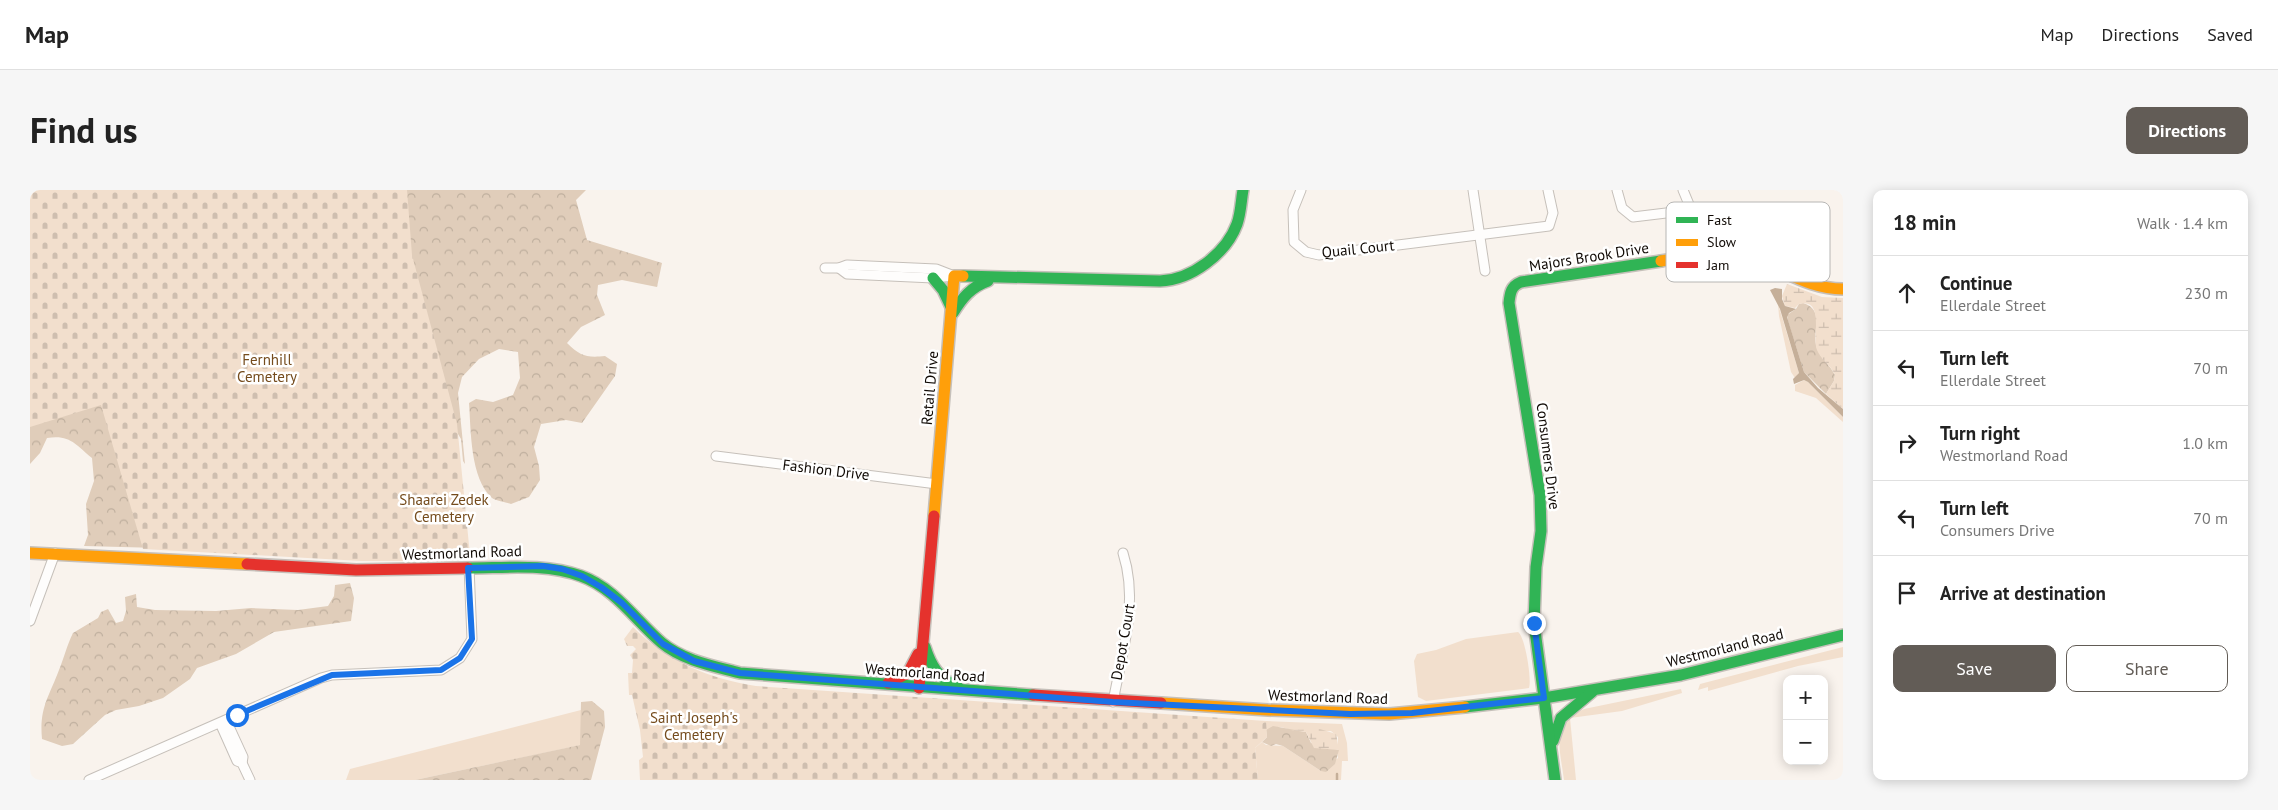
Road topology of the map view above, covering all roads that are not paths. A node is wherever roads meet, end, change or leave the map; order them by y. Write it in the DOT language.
graph roads {
  1 [pos="1243,190"];
  2 [pos="1300,190"];
  3 [pos="1473,190"];
  4 [pos="1548,190"];
  5 [pos="1617,190"];
  6 [pos="1683,190"];
  7 [pos="1688,202"];
  8 [pos="1666,213"];
  9 [pos="1480,234"];
  10 [pos="1666,260"];
  11 [pos="825,268"];
  12 [pos="839,268"];
  13 [pos="1484,271"];
  14 [pos="954,276"];
  15 [pos="933,278"];
  16 [pos="999,278"];
  17 [pos="1806,282"];
  18 [pos="1513,286"];
  19 [pos="1843,289"];
  20 [pos="952,315"];
  21 [pos="716,456"];
  22 [pos="937,484"];
  23 [pos="30,553"];
  24 [pos="55,553"];
  25 [pos="1123,553"];
  26 [pos="468,568"];
  27 [pos="30,621"];
  28 [pos="1843,635"];
  29 [pos="923,640"];
  30 [pos="879,685"];
  31 [pos="919,688"];
  32 [pos="1594,690"];
  33 [pos="968,691"];
  34 [pos="1544,698"];
  35 [pos="1113,702"];
  36 [pos="223,721"];
  37 [pos="1551,746"];
  38 [pos="89,780"];
  39 [pos="250,780"];
  40 [pos="1555,780"];
  1 -- 16 [label="street"];
  2 -- 9 [label="street, Quail Court"];
  3 -- 9 [label="street"];
  4 -- 9 [label="street"];
  5 -- 8 [label="street"];
  6 -- 7 [label="street"];
  9 -- 13 [label="street"];
  10 -- 18 [label="street, Majors Brook Drive"];
  11 -- 12 [label="street"];
  12 -- 14 [label="street"];
  12 -- 15 [label="street"];
  14 -- 15 [label="street"];
  14 -- 16 [label="street"];
  14 -- 20 [label="street, Retail Drive"];
  15 -- 20 [label="street"];
  16 -- 20 [label="street"];
  17 -- 19 [label="street, Majors Brook Drive"];
  18 -- 34 [label="street, Consumers Drive"];
  20 -- 22 [label="street, Retail Drive"];
  21 -- 22 [label="street, Fashion Drive"];
  22 -- 29 [label="street, Retail Drive"];
  23 -- 24 [label="street, Westmorland Road"];
  24 -- 26 [label="street, Westmorland Road"];
  24 -- 27 [label="street"];
  25 -- 35 [label="street, Depot Court"];
  26 -- 30 [label="street, Westmorland Road"];
  26 -- 36 [label="street"];
  28 -- 32 [label="street, Westmorland Road"];
  29 -- 30 [label="street"];
  29 -- 31 [label="street, Retail Drive"];
  29 -- 33 [label="street"];
  30 -- 31 [label="street, Westmorland Road"];
  31 -- 33 [label="street, Westmorland Road"];
  32 -- 34 [label="street, Westmorland Road"];
  32 -- 37 [label="street"];
  33 -- 35 [label="street, Westmorland Road"];
  34 -- 35 [label="street, Westmorland Road"];
  34 -- 37 [label="street, Consumers Drive"];
  36 -- 38 [label="street"];
  36 -- 39 [label="street"];
  37 -- 40 [label="street, Consumers Drive"];
}
